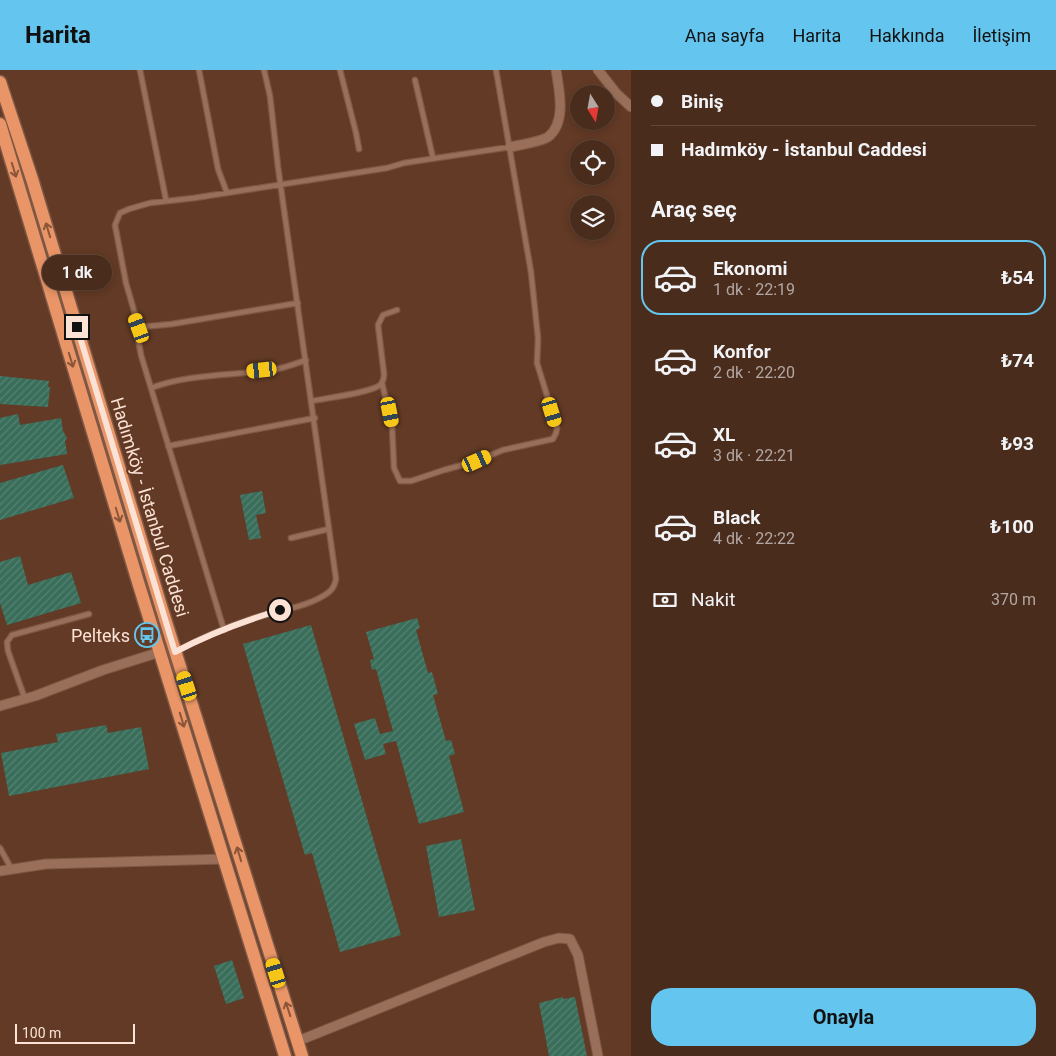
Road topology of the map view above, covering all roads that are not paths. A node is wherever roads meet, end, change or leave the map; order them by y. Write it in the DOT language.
graph roads {
  1 [pos="140,70"];
  2 [pos="199,70"];
  3 [pos="264,70"];
  4 [pos="340,70"];
  5 [pos="496,70"];
  6 [pos="556,70"];
  7 [pos="598,70"];
  8 [pos="415,80"];
  9 [pos="0,82"];
  10 [pos="631,107"];
  11 [pos="0,124"];
  12 [pos="510,147"];
  13 [pos="358,149"];
  14 [pos="434,158"];
  15 [pos="281,185"];
  16 [pos="227,193"];
  17 [pos="166,200"];
  18 [pos="298,303"];
  19 [pos="397,310"];
  20 [pos="139,328"];
  21 [pos="306,360"];
  22 [pos="382,383"];
  23 [pos="151,388"];
  24 [pos="312,401"];
  25 [pos="314,418"];
  26 [pos="168,446"];
  27 [pos="329,529"];
  28 [pos="291,538"];
  29 [pos="89,614"];
  30 [pos="224,630"];
  31 [pos="160,652"];
  32 [pos="175,652"];
  33 [pos="25,699"];
  34 [pos="0,706"];
  35 [pos="0,848"];
  36 [pos="225,859"];
  37 [pos="11,868"];
  38 [pos="0,871"];
  39 [pos="298,1041"];
  40 [pos="286,1056"];
  41 [pos="302,1056"];
  42 [pos="598,1056"];
  1 -- 17 [label="lane"];
  2 -- 16 [label="lane"];
  3 -- 15 [label="lane"];
  4 -- 13 [label="lane"];
  5 -- 12 [label="lane"];
  6 -- 12 [label="street"];
  7 -- 10 [label="street"];
  8 -- 14 [label="lane"];
  32 -- 9 [label="main road, Hadımköy - İstanbul Caddesi, one-way"];
  11 -- 31 [label="main road, Hadımköy - İstanbul Caddesi, one-way"];
  12 -- 14 [label="lane"];
  12 -- 22 [label="lane"];
  14 -- 15 [label="lane"];
  15 -- 16 [label="lane"];
  15 -- 18 [label="lane"];
  16 -- 17 [label="lane"];
  17 -- 20 [label="lane"];
  18 -- 20 [label="lane"];
  18 -- 21 [label="lane"];
  19 -- 22 [label="lane"];
  20 -- 23 [label="lane"];
  21 -- 23 [label="lane"];
  21 -- 24 [label="lane"];
  22 -- 24 [label="lane"];
  23 -- 26 [label="lane"];
  24 -- 25 [label="lane"];
  25 -- 26 [label="lane"];
  25 -- 27 [label="lane"];
  26 -- 30 [label="lane"];
  27 -- 28 [label="lane"];
  27 -- 30 [label="lane"];
  29 -- 33 [label="lane"];
  30 -- 32 [label="lane"];
  31 -- 33 [label="street"];
  31 -- 36 [label="main road, Hadımköy - İstanbul Caddesi, one-way"];
  39 -- 32 [label="main road, Hadımköy - İstanbul Caddesi, one-way"];
  33 -- 34 [label="street"];
  35 -- 37 [label="lane"];
  36 -- 37 [label="street"];
  36 -- 40 [label="main road, Hadımköy - İstanbul Caddesi"];
  37 -- 38 [label="street"];
  39 -- 41 [label="main road, Hadımköy - İstanbul Caddesi"];
  39 -- 42 [label="street"];
}
